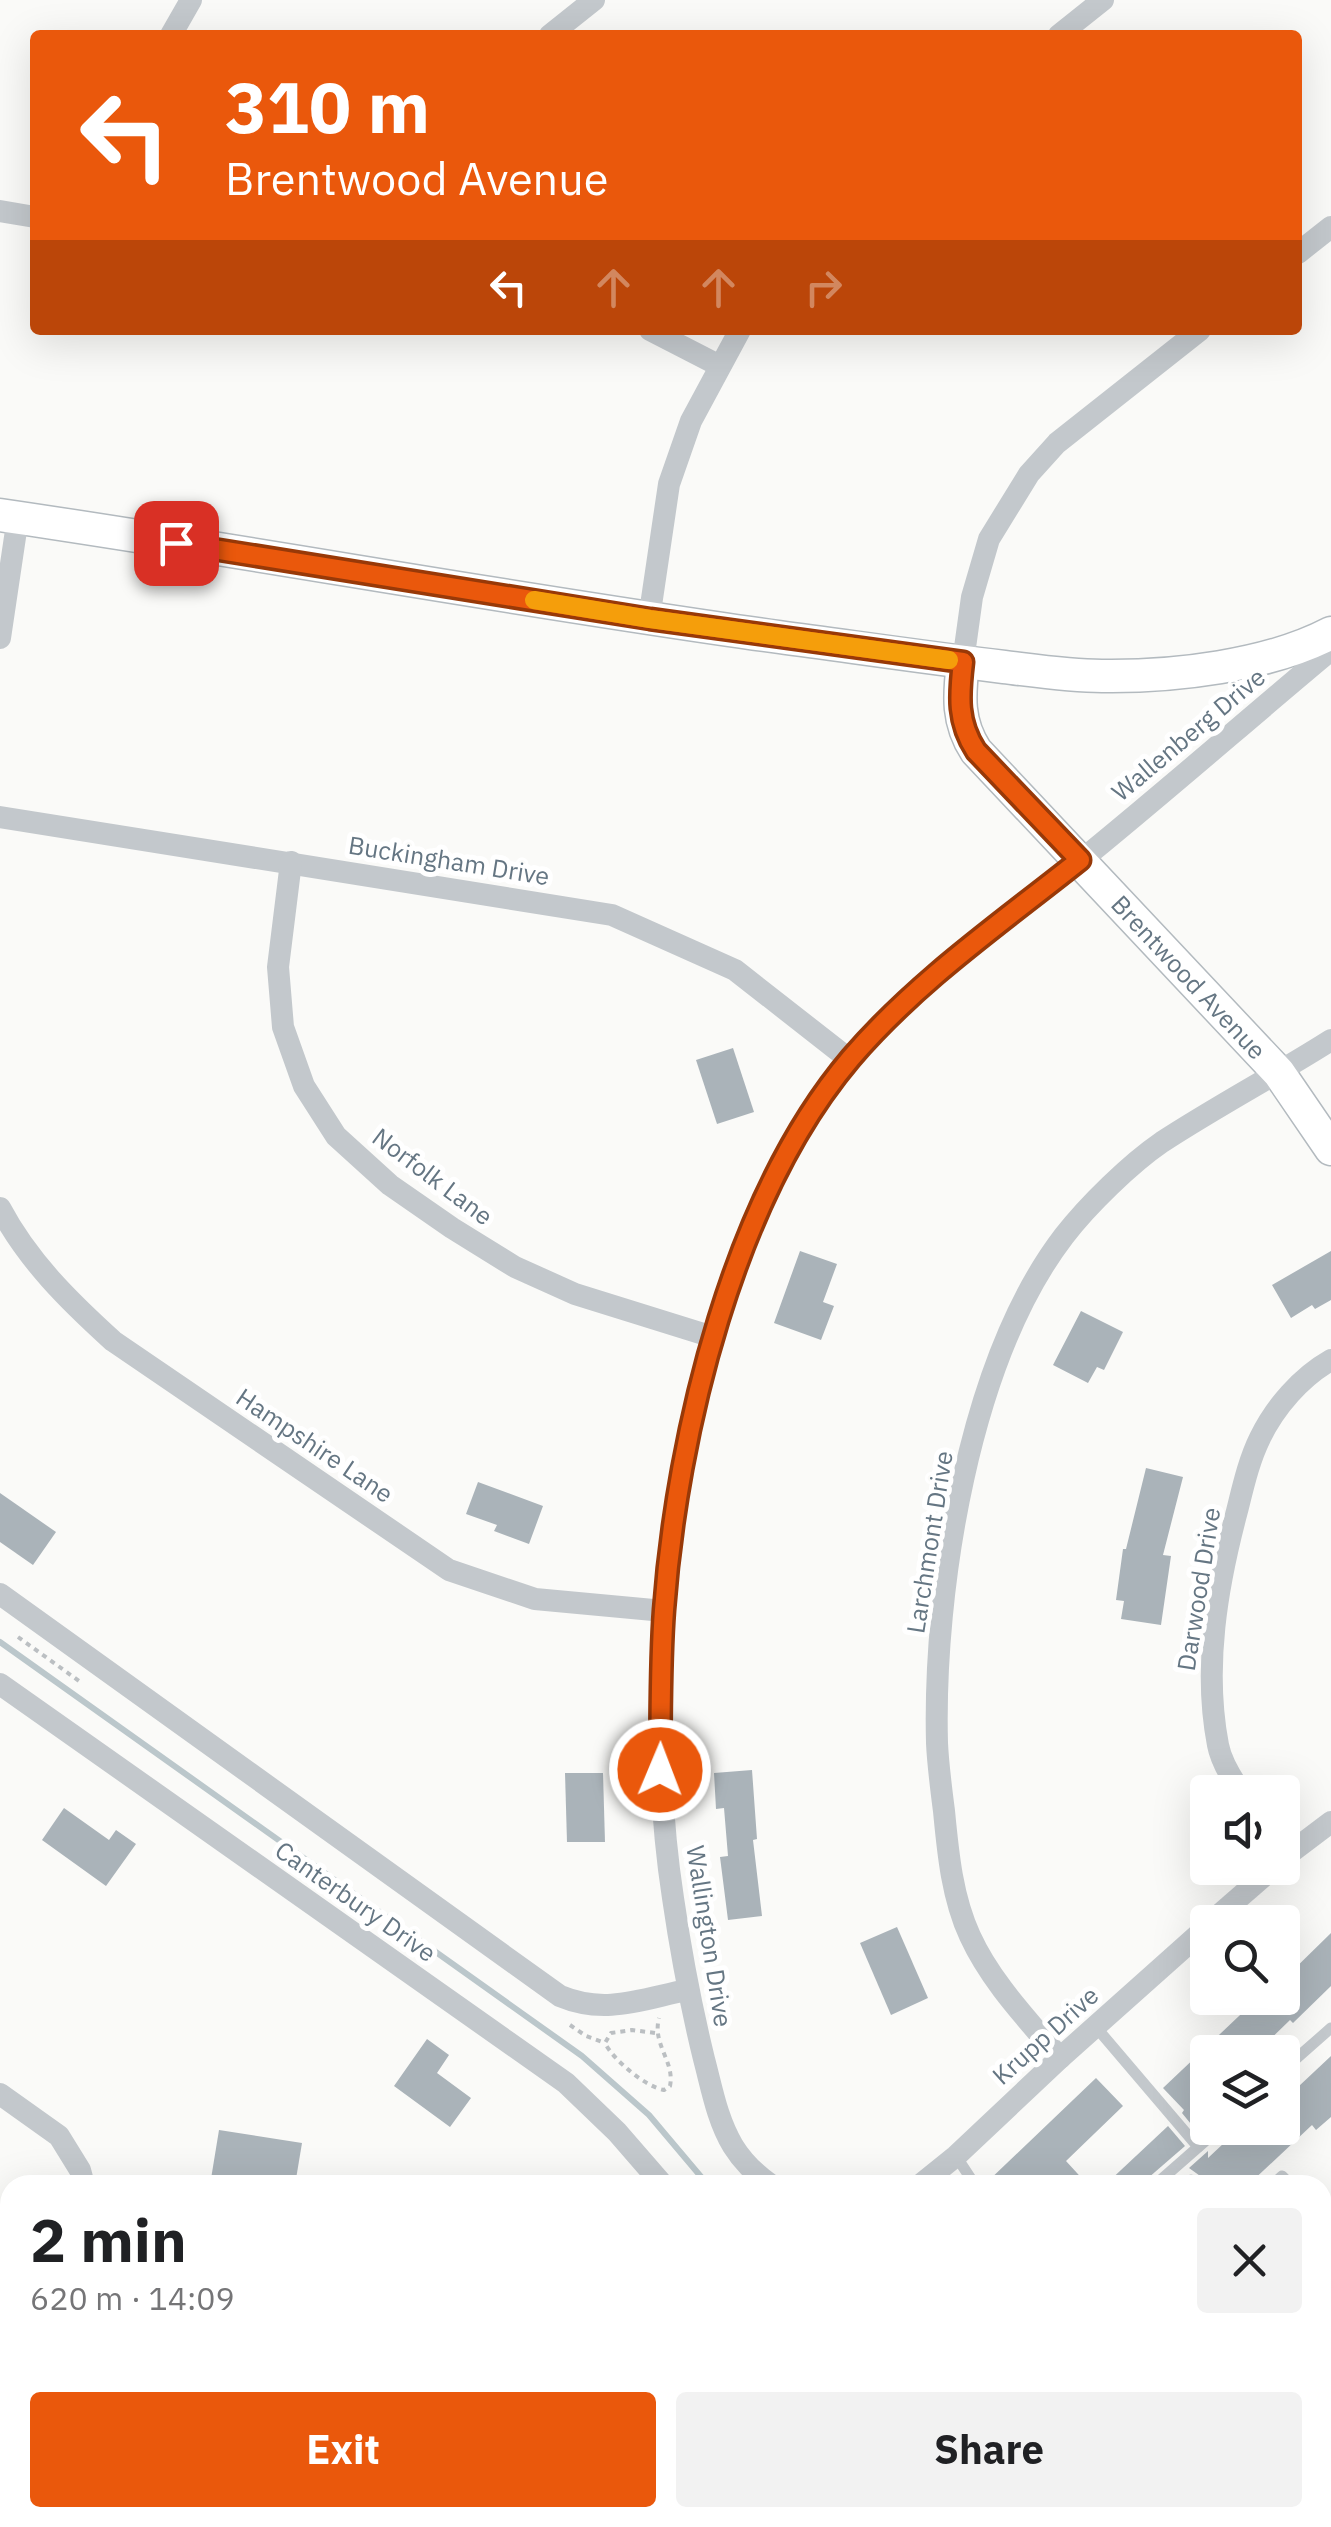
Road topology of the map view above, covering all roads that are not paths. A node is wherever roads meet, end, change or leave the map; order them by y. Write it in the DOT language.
graph roads {
  1 [pos="191,0"];
  2 [pos="594,0"];
  3 [pos="1103,0"];
  4 [pos="174,30"];
  5 [pos="556,30"];
  6 [pos="1066,30"];
  7 [pos="0,212"];
  8 [pos="30,216"];
  9 [pos="1331,227"];
  10 [pos="1302,250"];
  11 [pos="660,335"];
  12 [pos="737,335"];
  13 [pos="1194,335"];
  14 [pos="720,366"];
  15 [pos="9,516"];
  16 [pos="650,619"];
  17 [pos="1331,632"];
  18 [pos="0,638"];
  19 [pos="1331,650"];
  20 [pos="963,662"];
  21 [pos="0,817"];
  22 [pos="1080,860"];
  23 [pos="290,862"];
  24 [pos="1331,1040"];
  25 [pos="850,1060"];
  26 [pos="1279,1073"];
  27 [pos="1331,1149"];
  28 [pos="0,1208"];
  29 [pos="713,1336"];
  30 [pos="1331,1360"];
  31 [pos="0,1594"];
  32 [pos="664,1611"];
  33 [pos="0,1684"];
  34 [pos="1232,1775"];
  35 [pos="1331,1822"];
  36 [pos="1300,1841"];
  37 [pos="1254,1885"];
  38 [pos="1231,1905"];
  39 [pos="1190,1942"];
  40 [pos="687,1990"];
  41 [pos="1096,2026"];
  42 [pos="1331,2028"];
  43 [pos="1300,2055"];
  44 [pos="1060,2058"];
  45 [pos="0,2094"];
  46 [pos="1200,2145"];
  47 [pos="1198,2147"];
  48 [pos="956,2156"];
  49 [pos="81,2175"];
  50 [pos="654,2175"];
  51 [pos="756,2175"];
  52 [pos="932,2175"];
  53 [pos="968,2175"];
  54 [pos="1167,2175"];
  1 -- 4 [label="street"];
  2 -- 5 [label="street"];
  3 -- 6 [label="street"];
  7 -- 8 [label="street"];
  9 -- 10 [label="street"];
  11 -- 14 [label="street"];
  12 -- 14 [label="street"];
  13 -- 20 [label="street"];
  14 -- 16 [label="street"];
  15 -- 16 [label="street"];
  15 -- 18 [label="street"];
  16 -- 20 [label="street"];
  17 -- 20 [label="street"];
  19 -- 22 [label="street, Wallenberg Drive"];
  20 -- 22 [label="street, Brentwood Avenue"];
  21 -- 23 [label="street, Buckingham Drive"];
  22 -- 25 [label="street, Wallington Drive"];
  22 -- 26 [label="street, Brentwood Avenue"];
  23 -- 25 [label="street, Buckingham Drive"];
  23 -- 29 [label="street, Norfolk Lane"];
  24 -- 26 [label="street, Larchmont Drive"];
  25 -- 29 [label="street, Wallington Drive"];
  26 -- 27 [label="street, Brentwood Avenue"];
  26 -- 44 [label="street, Larchmont Drive"];
  28 -- 32 [label="street, Hampshire Lane"];
  29 -- 32 [label="street, Wallington Drive"];
  30 -- 34 [label="street, Darwood Drive"];
  31 -- 40 [label="street, Canterbury Drive"];
  32 -- 40 [label="street, Wallington Drive"];
  33 -- 50 [label="street, Canterbury Drive"];
  35 -- 36 [label="street"];
  37 -- 38 [label="street, Krupp Drive"];
  39 -- 41 [label="street, Krupp Drive"];
  40 -- 51 [label="street, Wallington Drive"];
  41 -- 44 [label="street, Krupp Drive"];
  41 -- 47 [label="lane"];
  42 -- 43 [label="lane"];
  44 -- 48 [label="street, Krupp Drive"];
  45 -- 49 [label="street"];
  46 -- 47 [label="lane"];
  47 -- 54 [label="lane"];
  48 -- 52 [label="street, Krupp Drive"];
  48 -- 53 [label="lane"];
}
